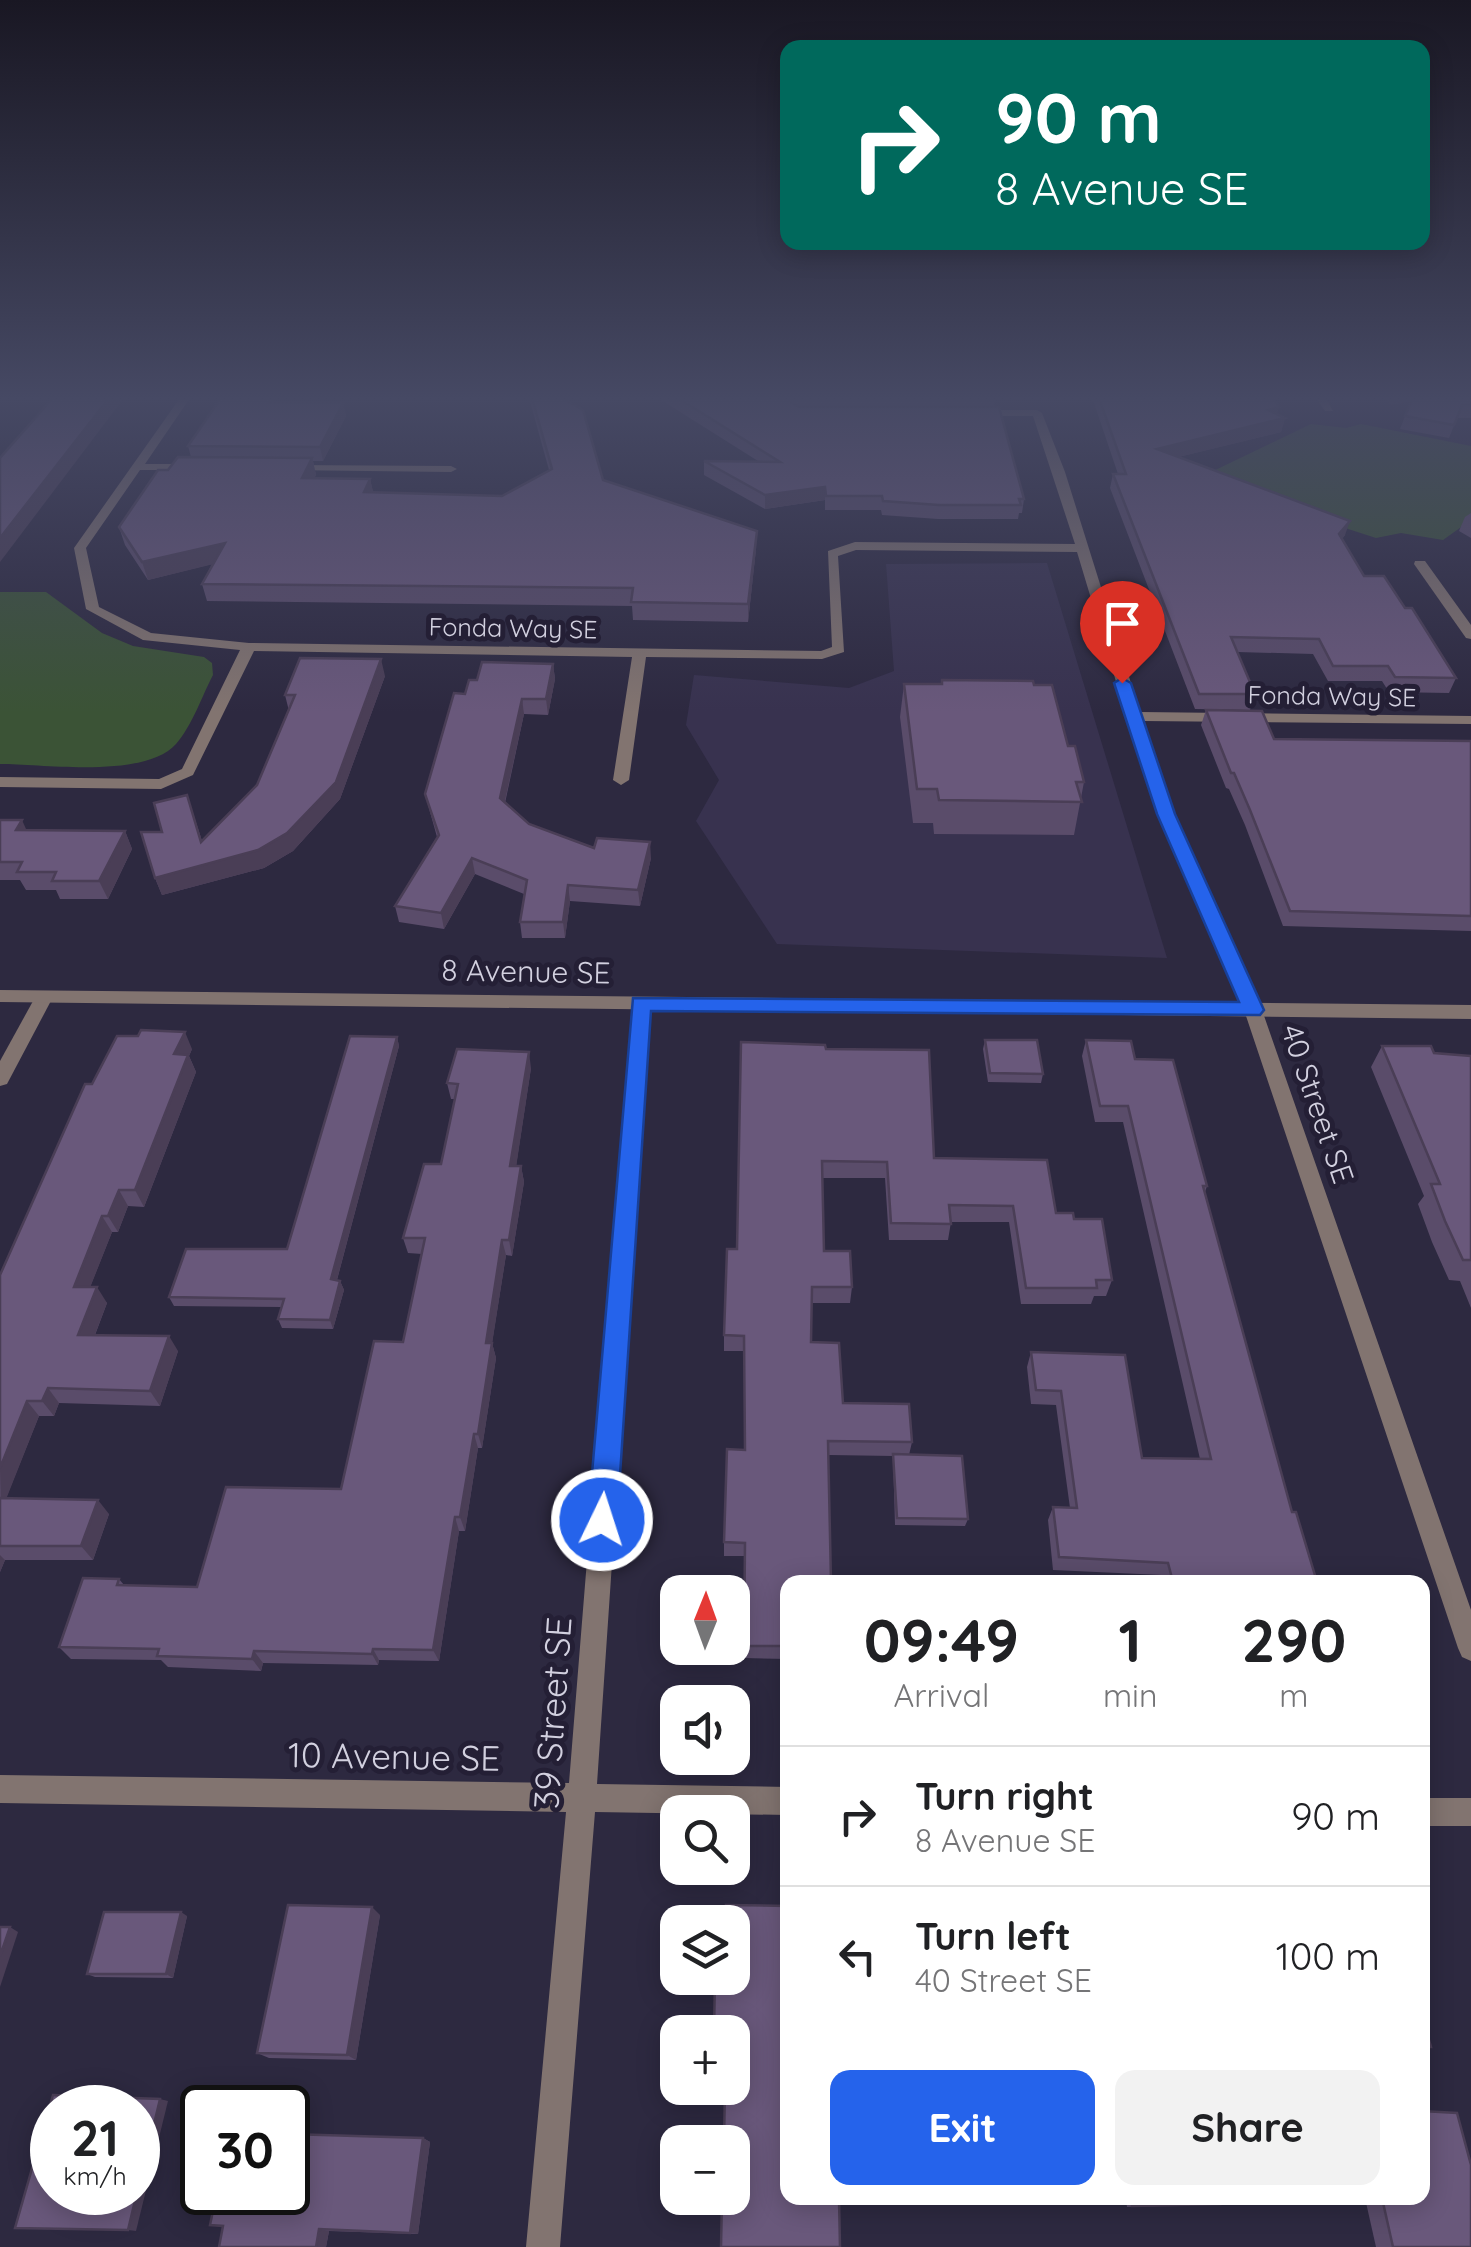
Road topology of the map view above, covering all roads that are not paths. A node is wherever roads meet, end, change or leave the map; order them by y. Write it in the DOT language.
graph roads {
  1 [pos="110,503"];
  2 [pos="1067,503"];
  3 [pos="1082,548"];
  4 [pos="1420,564"];
  5 [pos="1471,635"];
  6 [pos="249,647"];
  7 [pos="640,652"];
  8 [pos="1133,716"];
  9 [pos="1471,720"];
  10 [pos="621,780"];
  11 [pos="0,782"];
  12 [pos="0,996"];
  13 [pos="44,996"];
  14 [pos="640,1003"];
  15 [pos="1253,1010"];
  16 [pos="1471,1012"];
  17 [pos="0,1079"];
  18 [pos="1471,1648"];
  19 [pos="0,1788"];
  20 [pos="582,1798"];
  21 [pos="780,1801"];
  22 [pos="1430,1812"];
  23 [pos="1471,1812"];
  24 [pos="543,2247"];
  1 -- 6 [label="street, Fonda Way SE"];
  2 -- 3 [label="street, 40 Street SE"];
  3 -- 7 [label="street, Fonda Way SE"];
  3 -- 8 [label="street, 40 Street SE"];
  4 -- 5 [label="street"];
  6 -- 7 [label="street, Fonda Way SE"];
  6 -- 11 [label="street"];
  7 -- 10 [label="street"];
  8 -- 9 [label="street, Fonda Way SE"];
  8 -- 15 [label="street, 40 Street SE"];
  12 -- 13 [label="street, 8 Avenue SE"];
  13 -- 14 [label="street, 8 Avenue SE"];
  13 -- 17 [label="street"];
  14 -- 15 [label="street, 8 Avenue SE"];
  14 -- 20 [label="street, 39 Street SE"];
  15 -- 16 [label="street, 8 Avenue SE"];
  15 -- 18 [label="street, 40 Street SE"];
  19 -- 20 [label="street, 10 Avenue SE"];
  20 -- 21 [label="street, 10 Avenue SE"];
  20 -- 24 [label="street, 39 Street SE"];
  22 -- 23 [label="street"];
}
